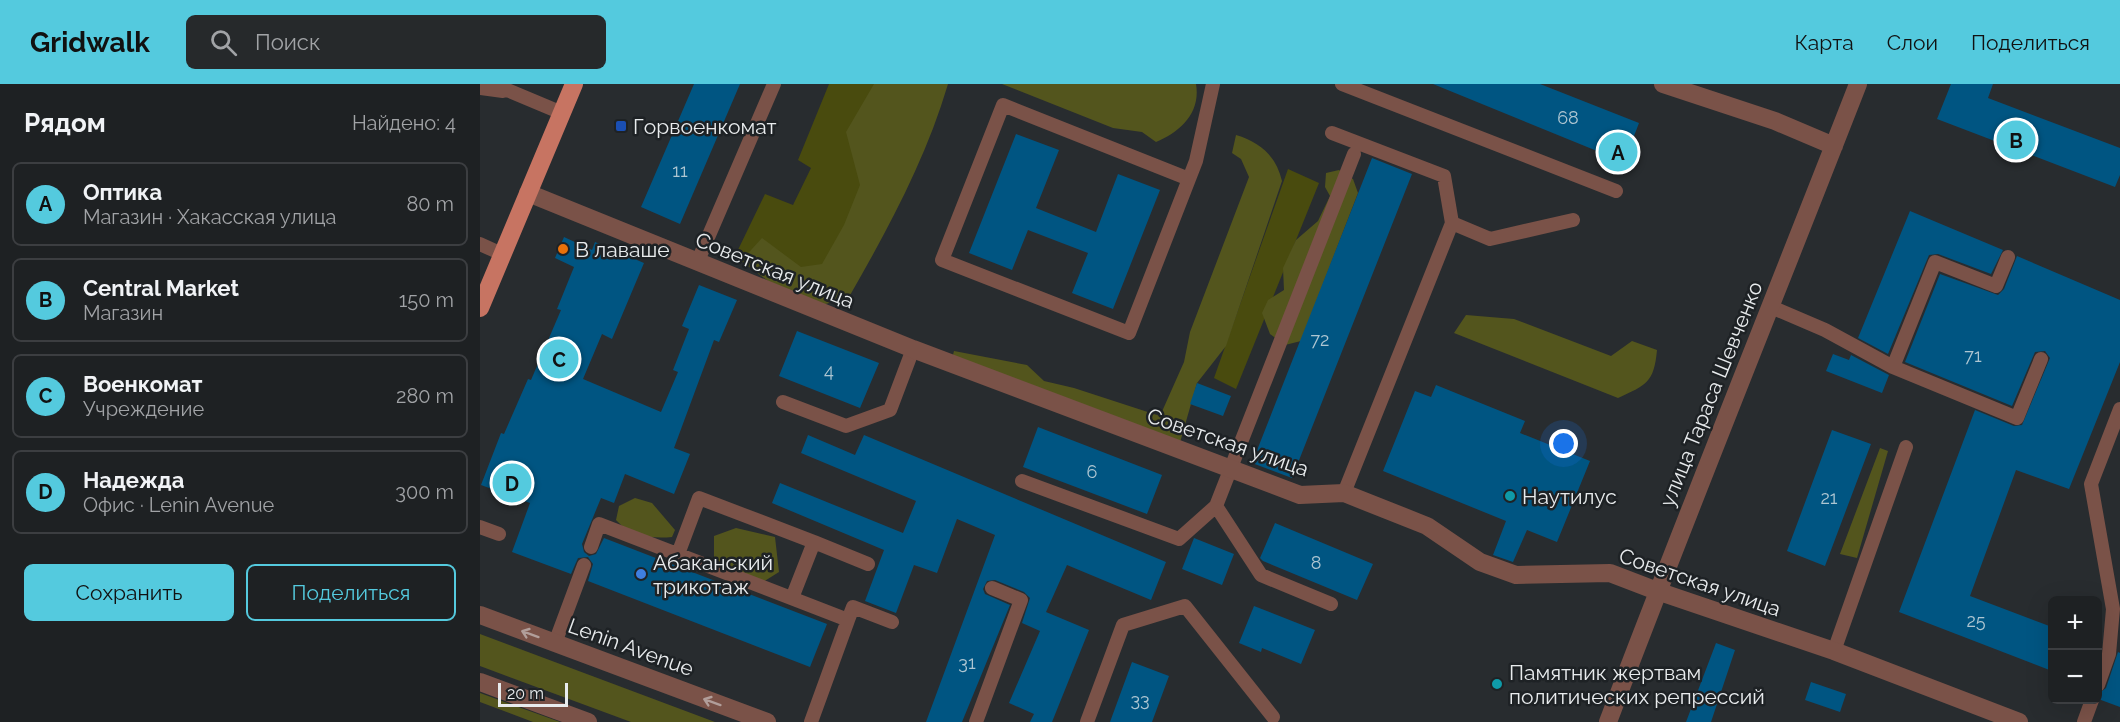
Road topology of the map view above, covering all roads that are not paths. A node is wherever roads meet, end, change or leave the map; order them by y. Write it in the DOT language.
graph roads {
  1 [pos="494,84"];
  2 [pos="574,84"];
  3 [pos="774,84"];
  4 [pos="1213,84"];
  5 [pos="1342,84"];
  6 [pos="1664,84"];
  7 [pos="1858,84"];
  8 [pos="480,88"];
  9 [pos="508,92"];
  10 [pos="562,113"];
  11 [pos="1332,133"];
  12 [pos="1834,146"];
  13 [pos="1354,154"];
  14 [pos="1189,179"];
  15 [pos="1616,191"];
  16 [pos="528,193"];
  17 [pos="1573,220"];
  18 [pos="1452,223"];
  19 [pos="480,244"];
  20 [pos="502,254"];
  21 [pos="2008,256"];
  22 [pos="697,263"];
  23 [pos="1771,307"];
  24 [pos="480,308"];
  25 [pos="913,349"];
  26 [pos="2041,359"];
  27 [pos="1893,367"];
  28 [pos="783,402"];
  29 [pos="2120,409"];
  30 [pos="1906,447"];
  31 [pos="1230,469"];
  32 [pos="1022,481"];
  33 [pos="1344,493"];
  34 [pos="1216,506"];
  35 [pos="480,527"];
  36 [pos="499,534"];
  37 [pos="814,542"];
  38 [pos="591,547"];
  39 [pos="678,554"];
  40 [pos="868,564"];
  41 [pos="584,565"];
  42 [pos="992,588"];
  43 [pos="1657,591"];
  44 [pos="792,598"];
  45 [pos="1331,604"];
  46 [pos="480,615"];
  47 [pos="848,620"];
  48 [pos="892,621"];
  49 [pos="555,643"];
  50 [pos="1833,651"];
  51 [pos="2102,672"];
  52 [pos="480,681"];
  53 [pos="2090,704"];
  54 [pos="1277,720"];
  55 [pos="588,722"];
  56 [pos="767,722"];
  57 [pos="811,722"];
  58 [pos="976,722"];
  59 [pos="1087,722"];
  60 [pos="1608,722"];
  61 [pos="2019,722"];
  62 [pos="2084,722"];
  1 -- 9 [label="lane"];
  2 -- 10 [label="main road"];
  3 -- 22 [label="lane"];
  4 -- 14 [label="lane"];
  5 -- 15 [label="lane"];
  6 -- 12 [label="street"];
  7 -- 12 [label="street, улица Тараса Шевченко"];
  8 -- 9 [label="lane"];
  9 -- 10 [label="lane"];
  10 -- 16 [label="main road"];
  11 -- 18 [label="lane"];
  12 -- 23 [label="street, улица Тараса Шевченко"];
  13 -- 31 [label="lane"];
  14 -- 14 [label="lane"];
  16 -- 20 [label="main road"];
  16 -- 22 [label="street, Советская улица"];
  17 -- 18 [label="lane"];
  18 -- 33 [label="lane"];
  19 -- 20 [label="lane"];
  20 -- 24 [label="main road"];
  21 -- 27 [label="lane"];
  22 -- 25 [label="street, Советская улица"];
  23 -- 27 [label="lane"];
  23 -- 43 [label="street, улица Тараса Шевченко"];
  25 -- 28 [label="lane"];
  25 -- 31 [label="street, Советская улица"];
  26 -- 27 [label="lane"];
  29 -- 51 [label="lane"];
  30 -- 50 [label="lane"];
  31 -- 33 [label="street, Советская улица"];
  31 -- 34 [label="lane"];
  32 -- 34 [label="lane"];
  33 -- 43 [label="street, Советская улица"];
  34 -- 45 [label="lane"];
  35 -- 36 [label="lane"];
  37 -- 39 [label="lane"];
  37 -- 40 [label="lane"];
  37 -- 44 [label="lane"];
  38 -- 39 [label="lane"];
  39 -- 44 [label="lane"];
  41 -- 49 [label="lane"];
  42 -- 58 [label="lane"];
  43 -- 50 [label="street, Советская улица"];
  43 -- 60 [label="street, улица Тараса Шевченко"];
  44 -- 47 [label="lane"];
  49 -- 46 [label="street, Lenin Avenue, one-way"];
  47 -- 48 [label="lane"];
  47 -- 57 [label="lane"];
  56 -- 49 [label="street, Lenin Avenue, one-way"];
  50 -- 61 [label="street, Советская улица"];
  52 -- 55 [label="street"];
  53 -- 62 [label="lane"];
  54 -- 59 [label="lane"];
}
